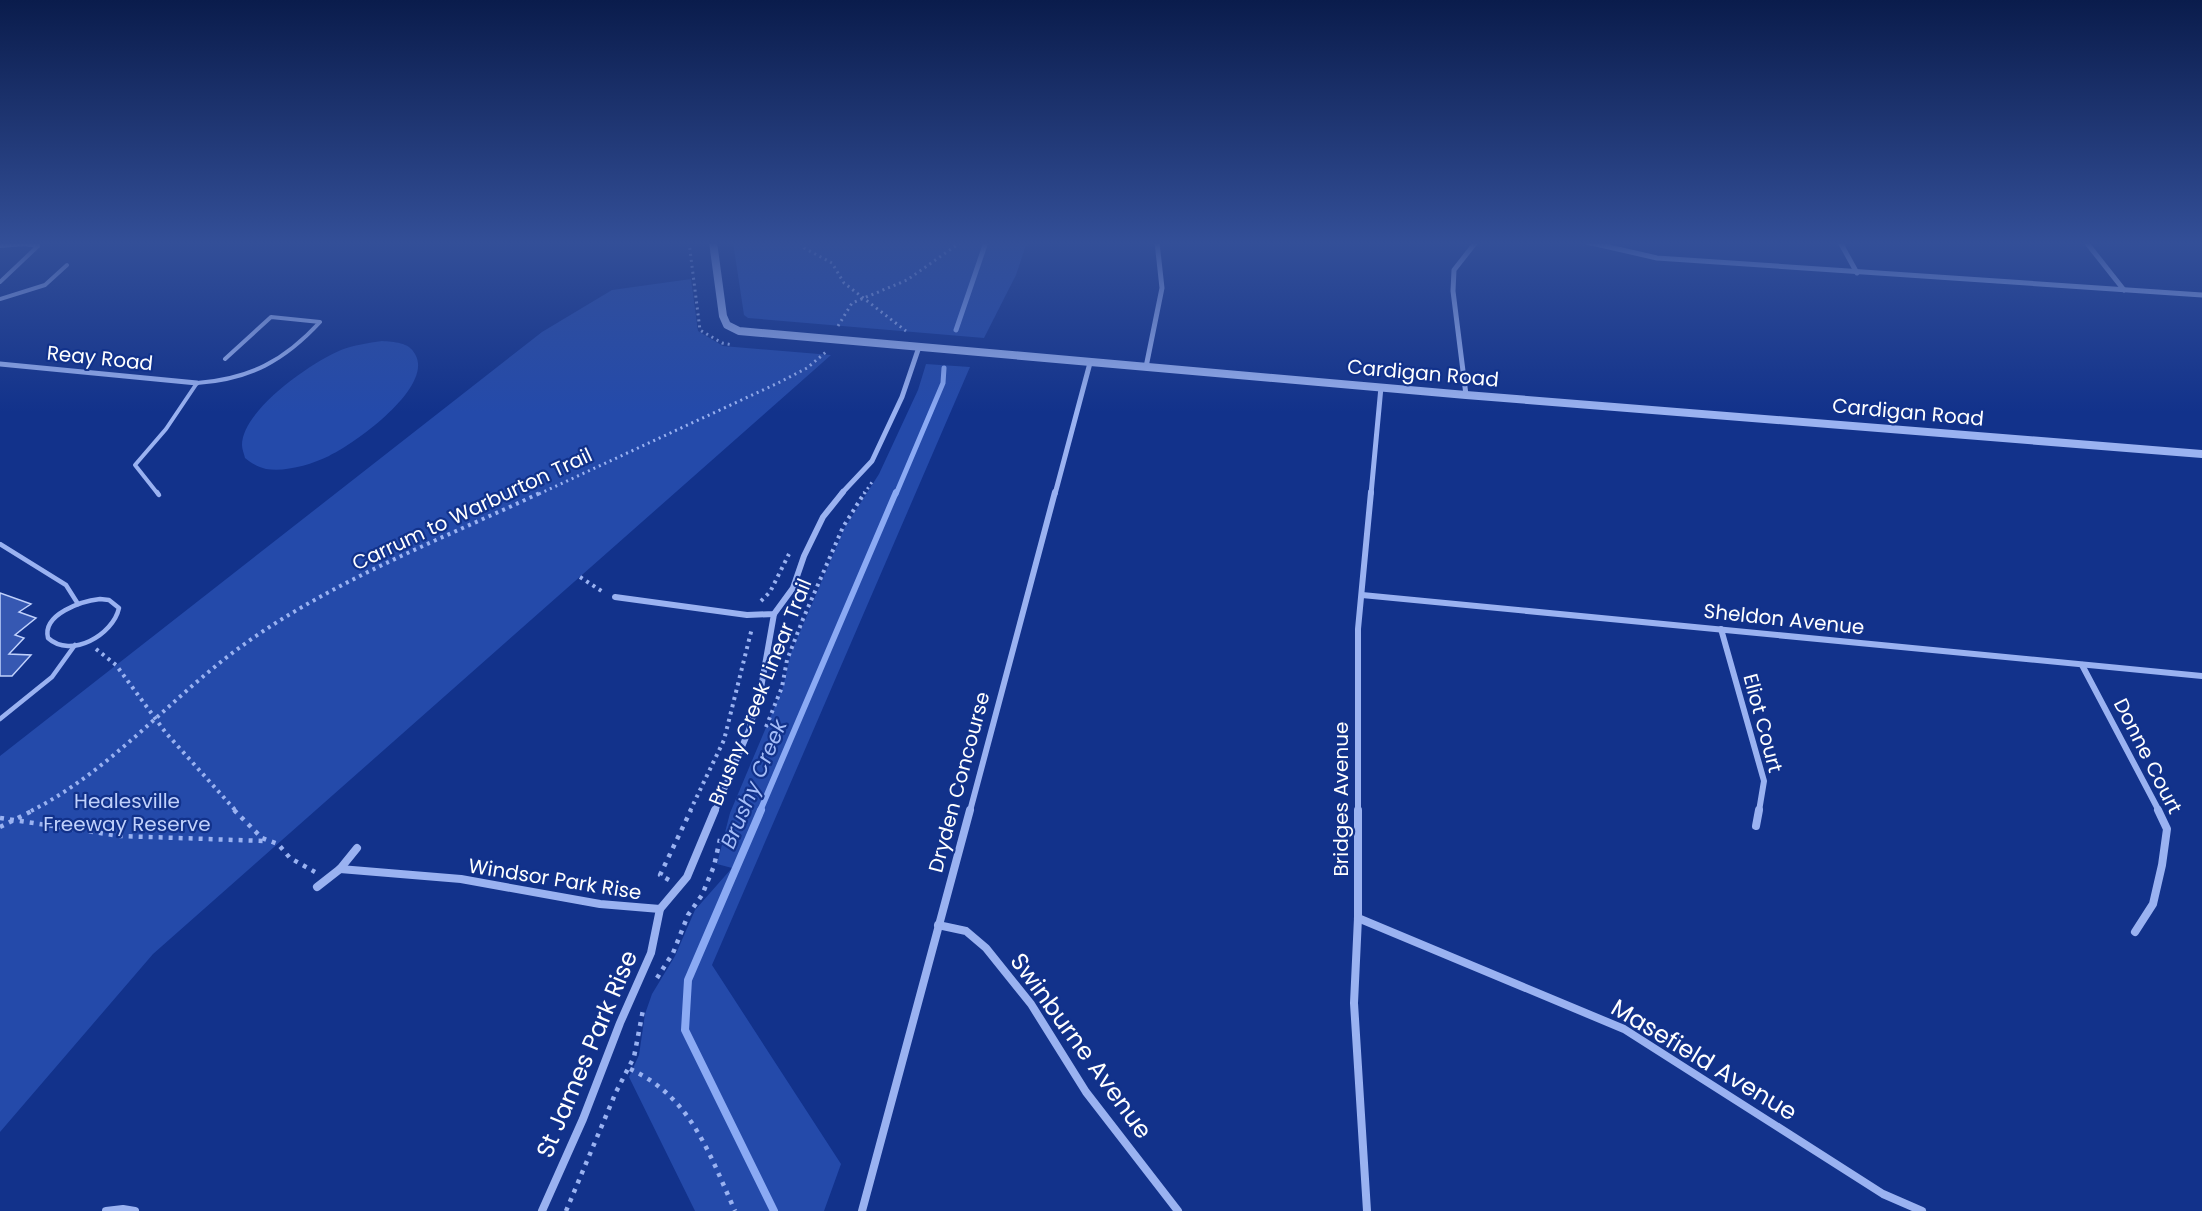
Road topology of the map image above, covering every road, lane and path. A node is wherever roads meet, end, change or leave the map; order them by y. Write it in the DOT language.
graph roads {
  1 [pos="696,299"];
  2 [pos="721,299"];
  3 [pos="860,299"];
  4 [pos="865,299"];
  5 [pos="1160,299"];
  6 [pos="1454,299"];
  7 [pos="909,333"];
  8 [pos="831,340"];
  9 [pos="738,346"];
  10 [pos="919,347"];
  11 [pos="814,352"];
  12 [pos="825,353"];
  13 [pos="836,354"];
  14 [pos="225,359"];
  15 [pos="1090,363"];
  16 [pos="0,364"];
  17 [pos="1146,367"];
  18 [pos="197,383"];
  19 [pos="1381,387"];
  20 [pos="1466,395"];
  21 [pos="2202,454"];
  22 [pos="873,480"];
  23 [pos="159,495"];
  24 [pos="0,544"];
  25 [pos="790,551"];
  26 [pos="580,577"];
  27 [pos="1362,595"];
  28 [pos="615,597"];
  29 [pos="78,604"];
  30 [pos="774,614"];
  31 [pos="755,615"];
  32 [pos="1721,629"];
  33 [pos="87,642"];
  34 [pos="75,645"];
  35 [pos="2082,664"];
  36 [pos="2202,676"];
  37 [pos="0,719"];
  38 [pos="156,719"];
  39 [pos="764,729"];
  40 [pos="0,818"];
  41 [pos="15,819"];
  42 [pos="1756,826"];
  43 [pos="0,827"];
  44 [pos="721,834"];
  45 [pos="272,842"];
  46 [pos="357,848"];
  47 [pos="340,869"];
  48 [pos="329,879"];
  49 [pos="317,887"];
  50 [pos="681,887"];
  51 [pos="702,895"];
  52 [pos="660,909"];
  53 [pos="1358,918"];
  54 [pos="938,925"];
  55 [pos="2135,933"];
  56 [pos="652,987"];
  57 [pos="645,1003"];
  58 [pos="630,1069"];
  59 [pos="106,1211"];
  60 [pos="135,1211"];
  61 [pos="542,1211"];
  62 [pos="566,1211"];
  63 [pos="735,1211"];
  64 [pos="862,1211"];
  65 [pos="1178,1211"];
  66 [pos="1367,1211"];
  67 [pos="1922,1211"];
  1 -- 9 [label="path"];
  2 -- 8 [label="street, Cardigan Road"];
  3 -- 8 [label="path, Carrum to Warburton Trail"];
  4 -- 7 [label="path"];
  5 -- 17 [label="street"];
  6 -- 20 [label="street"];
  8 -- 10 [label="street, Cardigan Road"];
  8 -- 12 [label="path, Carrum to Warburton Trail"];
  10 -- 15 [label="street, Cardigan Road"];
  10 -- 30 [label="street"];
  11 -- 12 [label="path"];
  12 -- 13 [label="path"];
  12 -- 38 [label="path, Carrum to Warburton Trail"];
  14 -- 18 [label="lane"];
  15 -- 17 [label="street, Cardigan Road"];
  15 -- 54 [label="street, Dryden Concourse"];
  16 -- 18 [label="street, Reay Road"];
  17 -- 19 [label="street, Cardigan Road"];
  18 -- 23 [label="lane"];
  19 -- 20 [label="street, Cardigan Road"];
  19 -- 27 [label="street, Bridges Avenue"];
  20 -- 21 [label="street, Cardigan Road"];
  22 -- 39 [label="path, Brushy Creek Linear Trail"];
  24 -- 29 [label="lane"];
  25 -- 31 [label="path"];
  26 -- 28 [label="path"];
  27 -- 32 [label="street, Sheldon Avenue"];
  27 -- 53 [label="street, Bridges Avenue"];
  28 -- 31 [label="street"];
  29 -- 33 [label="lane"];
  29 -- 34 [label="lane"];
  30 -- 31 [label="street"];
  30 -- 50 [label="street, Windsor Park Rise"];
  31 -- 50 [label="path"];
  32 -- 35 [label="street, Sheldon Avenue"];
  32 -- 42 [label="street, Eliot Court"];
  33 -- 34 [label="lane"];
  33 -- 38 [label="path"];
  34 -- 37 [label="lane"];
  35 -- 36 [label="street, Sheldon Avenue"];
  35 -- 55 [label="street, Donne Court"];
  38 -- 41 [label="path, Carrum to Warburton Trail"];
  38 -- 45 [label="path"];
  40 -- 41 [label="path"];
  41 -- 43 [label="path, Carrum to Warburton Trail"];
  41 -- 45 [label="path"];
  44 -- 51 [label="path, Brushy Creek Linear Trail"];
  45 -- 48 [label="path"];
  46 -- 47 [label="street"];
  47 -- 48 [label="street"];
  47 -- 52 [label="street, Windsor Park Rise"];
  48 -- 49 [label="street"];
  50 -- 51 [label="path"];
  50 -- 52 [label="street, Windsor Park Rise"];
  51 -- 56 [label="path, Brushy Creek Linear Trail"];
  52 -- 61 [label="street, St James Park Rise"];
  53 -- 66 [label="street, Bridges Avenue"];
  53 -- 67 [label="street, Masefield Avenue"];
  54 -- 64 [label="street, Dryden Concourse"];
  54 -- 65 [label="street, Swinburne Avenue"];
  57 -- 58 [label="path"];
  58 -- 62 [label="path"];
  58 -- 63 [label="path"];
  59 -- 60 [label="street"];
}
